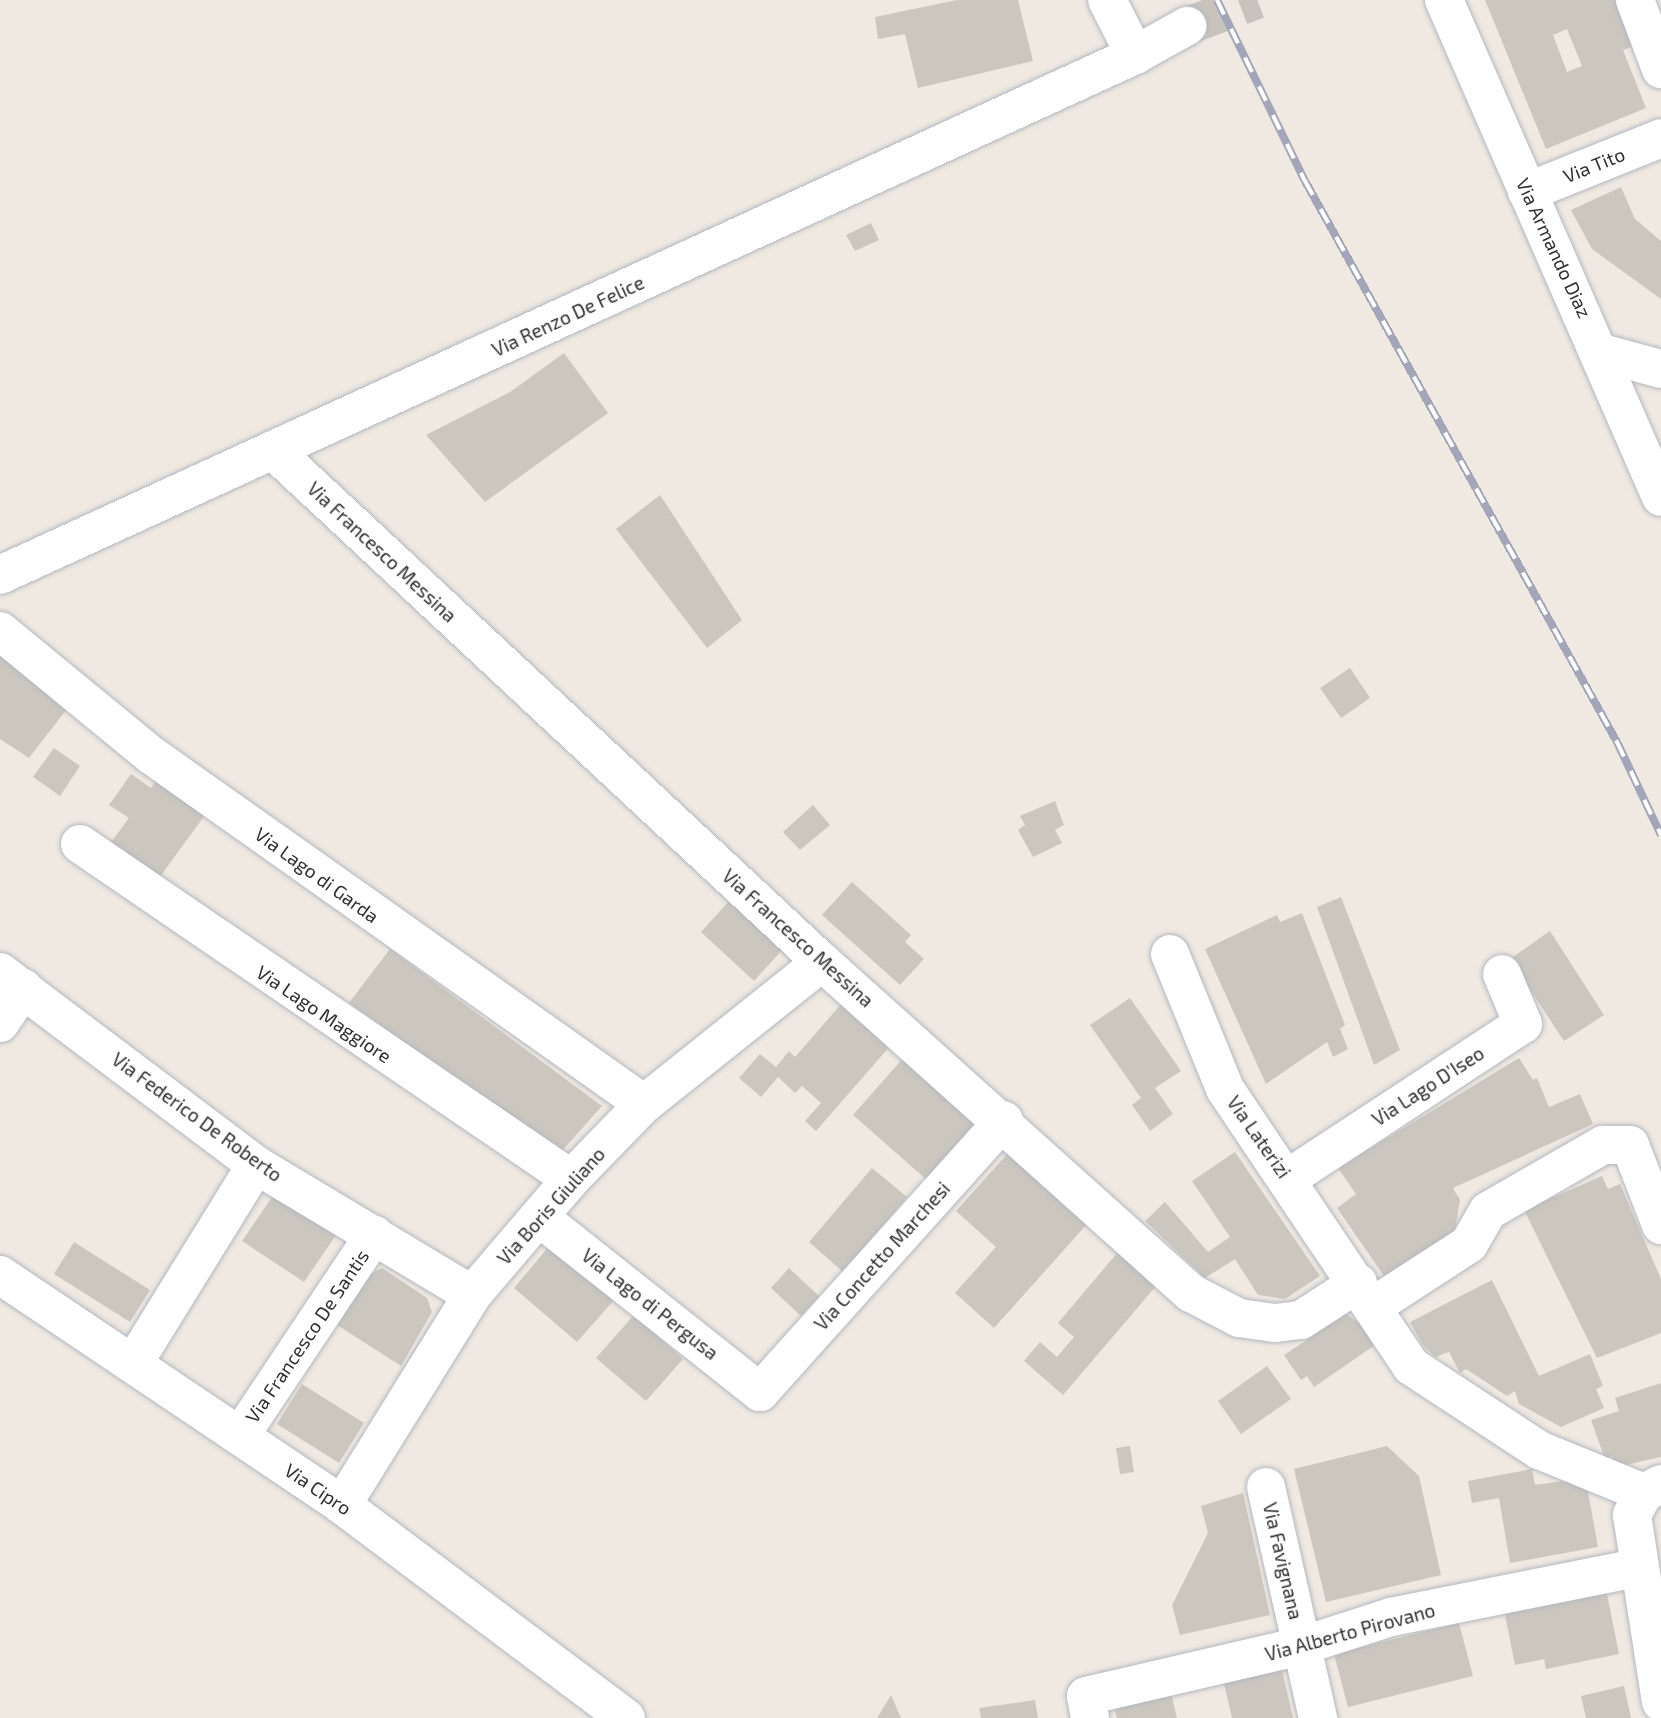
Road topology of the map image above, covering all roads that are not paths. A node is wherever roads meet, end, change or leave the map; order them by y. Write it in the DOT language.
graph roads {
  1 [pos="1107,0"];
  2 [pos="1444,0"];
  3 [pos="1635,0"];
  4 [pos="1187,26"];
  5 [pos="1135,55"];
  6 [pos="1661,69"];
  7 [pos="1661,138"];
  8 [pos="1527,191"];
  9 [pos="1602,353"];
  10 [pos="1661,369"];
  11 [pos="275,452"];
  12 [pos="1657,478"];
  13 [pos="0,575"];
  14 [pos="0,631"];
  15 [pos="80,844"];
  16 [pos="1171,954"];
  17 [pos="822,962"];
  18 [pos="1502,974"];
  19 [pos="12,980"];
  20 [pos="0,1023"];
  21 [pos="644,1104"];
  22 [pos="1004,1120"];
  23 [pos="256,1165"];
  24 [pos="571,1179"];
  25 [pos="1287,1179"];
  26 [pos="539,1217"];
  27 [pos="1661,1225"];
  28 [pos="374,1236"];
  29 [pos="0,1275"];
  30 [pos="1365,1295"];
  31 [pos="472,1296"];
  32 [pos="133,1364"];
  33 [pos="760,1392"];
  34 [pos="240,1436"];
  35 [pos="1266,1487"];
  36 [pos="1652,1489"];
  37 [pos="342,1504"];
  38 [pos="1637,1568"];
  39 [pos="1301,1646"];
  40 [pos="1661,1702"];
  41 [pos="625,1718"];
  42 [pos="1090,1718"];
  43 [pos="1318,1718"];
  1 -- 5 [label="street"];
  2 -- 8 [label="street, Via Armando Diaz"];
  3 -- 6 [label="street"];
  4 -- 5 [label="street, Via Renzo De Felice"];
  5 -- 11 [label="street, Via Renzo De Felice"];
  7 -- 8 [label="street, Via Tito"];
  8 -- 9 [label="street, Via Armando Diaz"];
  9 -- 10 [label="street"];
  9 -- 12 [label="street, Via Armando Diaz"];
  11 -- 13 [label="street, Via Renzo De Felice"];
  11 -- 17 [label="street, Via Francesco Messina"];
  14 -- 21 [label="street, Via Lago di Garda"];
  15 -- 24 [label="street, Via Lago Maggiore"];
  16 -- 25 [label="street, Via Laterizi"];
  17 -- 21 [label="street, Via Boris Giuliano"];
  17 -- 22 [label="street, Via Francesco Messina"];
  18 -- 25 [label="street, Via Lago D'Iseo"];
  19 -- 20 [label="street"];
  19 -- 23 [label="street, Via Federico De Roberto"];
  21 -- 24 [label="street, Via Boris Giuliano"];
  22 -- 30 [label="street, Via Francesco Messina"];
  22 -- 33 [label="street, Via Concetto Marchesi"];
  23 -- 28 [label="street, Via Federico De Roberto"];
  23 -- 32 [label="street"];
  24 -- 26 [label="street, Via Boris Giuliano"];
  25 -- 30 [label="street, Via Laterizi"];
  26 -- 31 [label="street, Via Boris Giuliano"];
  26 -- 33 [label="street, Via Lago di Pergusa"];
  27 -- 30 [label="street"];
  28 -- 31 [label="street, Via Federico De Roberto"];
  28 -- 34 [label="street, Via Francesco De Santis"];
  29 -- 32 [label="street, Via Cipro"];
  30 -- 36 [label="street, Via Laterizi"];
  31 -- 37 [label="street, Via Boris Giuliano"];
  32 -- 34 [label="street, Via Cipro"];
  34 -- 37 [label="street, Via Cipro"];
  35 -- 39 [label="street, Via Favignana"];
  36 -- 38 [label="street"];
  37 -- 41 [label="street, Via Cipro"];
  38 -- 39 [label="street, Via Alberto Pirovano"];
  38 -- 40 [label="street"];
  39 -- 42 [label="street, Via Alberto Pirovano"];
  39 -- 43 [label="street, Via Favignana"];
}
